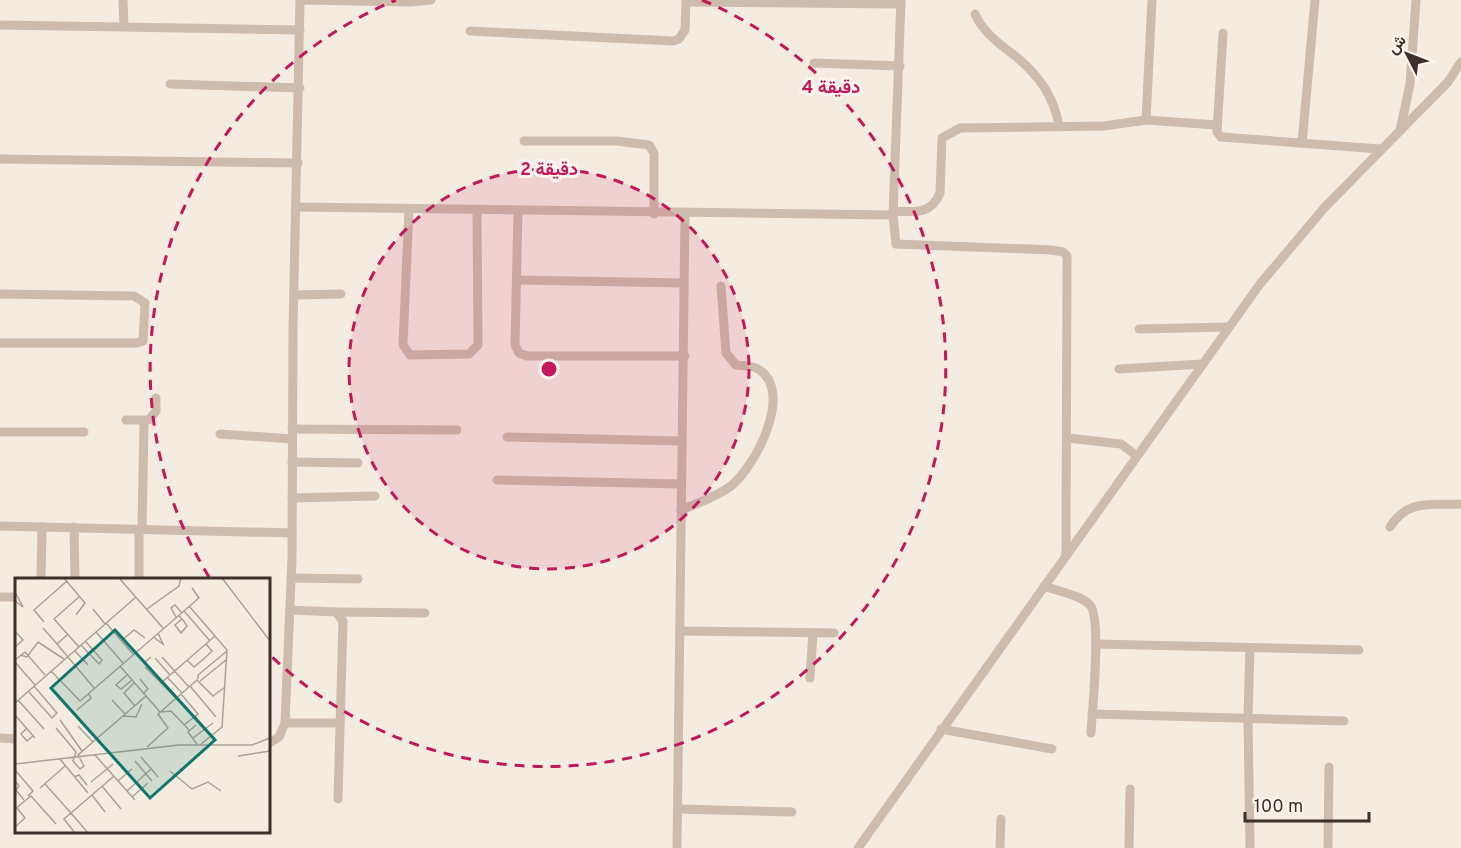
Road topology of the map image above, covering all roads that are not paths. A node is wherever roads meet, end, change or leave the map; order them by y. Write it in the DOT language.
graph roads {
  1 [pos="123,0"];
  2 [pos="301,0"];
  3 [pos="431,0"];
  4 [pos="1152,0"];
  5 [pos="1315,0"];
  6 [pos="1416,0"];
  7 [pos="686,1"];
  8 [pos="901,2"];
  9 [pos="975,14"];
  10 [pos="0,25"];
  11 [pos="124,27"];
  12 [pos="300,30"];
  13 [pos="470,31"];
  14 [pos="1223,33"];
  15 [pos="1461,62"];
  16 [pos="814,63"];
  17 [pos="900,66"];
  18 [pos="170,84"];
  19 [pos="300,88"];
  20 [pos="1146,120"];
  21 [pos="1059,125"];
  22 [pos="1218,125"];
  23 [pos="1400,131"];
  24 [pos="524,141"];
  25 [pos="1302,143"];
  26 [pos="1380,149"];
  27 [pos="0,159"];
  28 [pos="298,163"];
  29 [pos="298,207"];
  30 [pos="409,209"];
  31 [pos="477,210"];
  32 [pos="518,211"];
  33 [pos="893,213"];
  34 [pos="654,214"];
  35 [pos="685,214"];
  36 [pos="517,280"];
  37 [pos="684,283"];
  38 [pos="721,286"];
  39 [pos="0,294"];
  40 [pos="341,294"];
  41 [pos="294,295"];
  42 [pos="1228,327"];
  43 [pos="1139,330"];
  44 [pos="0,343"];
  45 [pos="685,356"];
  46 [pos="1202,364"];
  47 [pos="1119,369"];
  48 [pos="156,398"];
  49 [pos="126,420"];
  50 [pos="144,421"];
  51 [pos="457,429"];
  52 [pos="0,432"];
  53 [pos="84,432"];
  54 [pos="220,434"];
  55 [pos="292,434"];
  56 [pos="507,437"];
  57 [pos="1068,438"];
  58 [pos="682,441"];
  59 [pos="1137,456"];
  60 [pos="292,462"];
  61 [pos="358,463"];
  62 [pos="497,480"];
  63 [pos="681,484"];
  64 [pos="375,496"];
  65 [pos="292,498"];
  66 [pos="1461,504"];
  67 [pos="681,510"];
  68 [pos="0,526"];
  69 [pos="42,527"];
  70 [pos="74,527"];
  71 [pos="1390,527"];
  72 [pos="140,529"];
  73 [pos="292,533"];
  74 [pos="1066,555"];
  75 [pos="41,578"];
  76 [pos="75,578"];
  77 [pos="139,578"];
  78 [pos="292,578"];
  79 [pos="358,579"];
  80 [pos="1044,586"];
  81 [pos="290,610"];
  82 [pos="336,612"];
  83 [pos="424,613"];
  84 [pos="680,631"];
  85 [pos="813,633"];
  86 [pos="834,633"];
  87 [pos="1096,644"];
  88 [pos="1250,648"];
  89 [pos="1359,650"];
  90 [pos="810,678"];
  91 [pos="1092,714"];
  92 [pos="1248,717"];
  93 [pos="1344,721"];
  94 [pos="285,723"];
  95 [pos="340,723"];
  96 [pos="941,729"];
  97 [pos="1090,733"];
  98 [pos="0,738"];
  99 [pos="15,739"];
  100 [pos="270,743"];
  101 [pos="1052,749"];
  102 [pos="1329,767"];
  103 [pos="1130,789"];
  104 [pos="338,799"];
  105 [pos="679,809"];
  106 [pos="792,812"];
  107 [pos="1001,819"];
  108 [pos="677,848"];
  109 [pos="858,848"];
  110 [pos="1000,848"];
  111 [pos="1129,848"];
  112 [pos="1250,848"];
  113 [pos="1328,848"];
  1 -- 11 [label="street"];
  2 -- 3 [label="street"];
  2 -- 12 [label="street"];
  4 -- 20 [label="street"];
  5 -- 25 [label="street"];
  6 -- 23 [label="street"];
  7 -- 8 [label="street"];
  7 -- 13 [label="street"];
  8 -- 17 [label="street"];
  9 -- 21 [label="street"];
  10 -- 11 [label="street"];
  11 -- 12 [label="street"];
  12 -- 19 [label="street"];
  14 -- 22 [label="street"];
  15 -- 23 [label="street"];
  16 -- 17 [label="street"];
  17 -- 33 [label="street"];
  18 -- 19 [label="street"];
  19 -- 28 [label="street"];
  20 -- 21 [label="street"];
  20 -- 22 [label="street"];
  21 -- 33 [label="street"];
  22 -- 25 [label="street"];
  23 -- 26 [label="street"];
  24 -- 34 [label="street"];
  25 -- 26 [label="street"];
  26 -- 42 [label="street"];
  27 -- 28 [label="street"];
  28 -- 29 [label="street"];
  29 -- 30 [label="street"];
  29 -- 41 [label="street"];
  30 -- 31 [label="street"];
  30 -- 31 [label="street"];
  31 -- 32 [label="street"];
  32 -- 34 [label="street"];
  32 -- 36 [label="street"];
  33 -- 35 [label="street"];
  33 -- 57 [label="street"];
  34 -- 35 [label="street"];
  35 -- 37 [label="street"];
  36 -- 37 [label="street"];
  36 -- 45 [label="street"];
  37 -- 45 [label="street"];
  38 -- 67 [label="street"];
  39 -- 44 [label="street"];
  40 -- 41 [label="street"];
  41 -- 55 [label="street"];
  42 -- 43 [label="street"];
  42 -- 46 [label="street"];
  45 -- 58 [label="street"];
  46 -- 47 [label="street"];
  46 -- 59 [label="street"];
  48 -- 50 [label="street"];
  49 -- 50 [label="street"];
  50 -- 72 [label="street"];
  51 -- 55 [label="street"];
  52 -- 53 [label="street"];
  54 -- 55 [label="street"];
  55 -- 60 [label="street"];
  56 -- 58 [label="street"];
  57 -- 59 [label="street"];
  57 -- 74 [label="street"];
  58 -- 63 [label="street"];
  59 -- 74 [label="street"];
  60 -- 61 [label="street"];
  60 -- 65 [label="street"];
  62 -- 63 [label="street"];
  63 -- 67 [label="street"];
  64 -- 65 [label="street"];
  65 -- 73 [label="street"];
  66 -- 71 [label="street"];
  67 -- 84 [label="street"];
  68 -- 69 [label="street"];
  69 -- 70 [label="street"];
  69 -- 75 [label="street"];
  70 -- 72 [label="street"];
  70 -- 76 [label="street"];
  72 -- 73 [label="street"];
  72 -- 77 [label="street"];
  73 -- 78 [label="street"];
  74 -- 80 [label="street"];
  78 -- 79 [label="street"];
  78 -- 81 [label="street"];
  80 -- 87 [label="street"];
  80 -- 96 [label="street"];
  81 -- 82 [label="street"];
  81 -- 94 [label="street"];
  82 -- 83 [label="street"];
  82 -- 95 [label="street"];
  84 -- 85 [label="street"];
  84 -- 105 [label="street"];
  85 -- 86 [label="street"];
  85 -- 90 [label="street"];
  87 -- 88 [label="street"];
  87 -- 91 [label="street"];
  88 -- 89 [label="street"];
  88 -- 92 [label="street"];
  91 -- 92 [label="street"];
  91 -- 97 [label="street"];
  92 -- 93 [label="street"];
  92 -- 112 [label="street"];
  94 -- 95 [label="street"];
  94 -- 100 [label="street"];
  95 -- 104 [label="street"];
  96 -- 101 [label="street"];
  96 -- 109 [label="street"];
  98 -- 99 [label="street"];
  102 -- 113 [label="street"];
  103 -- 111 [label="street"];
  105 -- 106 [label="street"];
  105 -- 108 [label="street"];
  107 -- 110 [label="street"];
}
